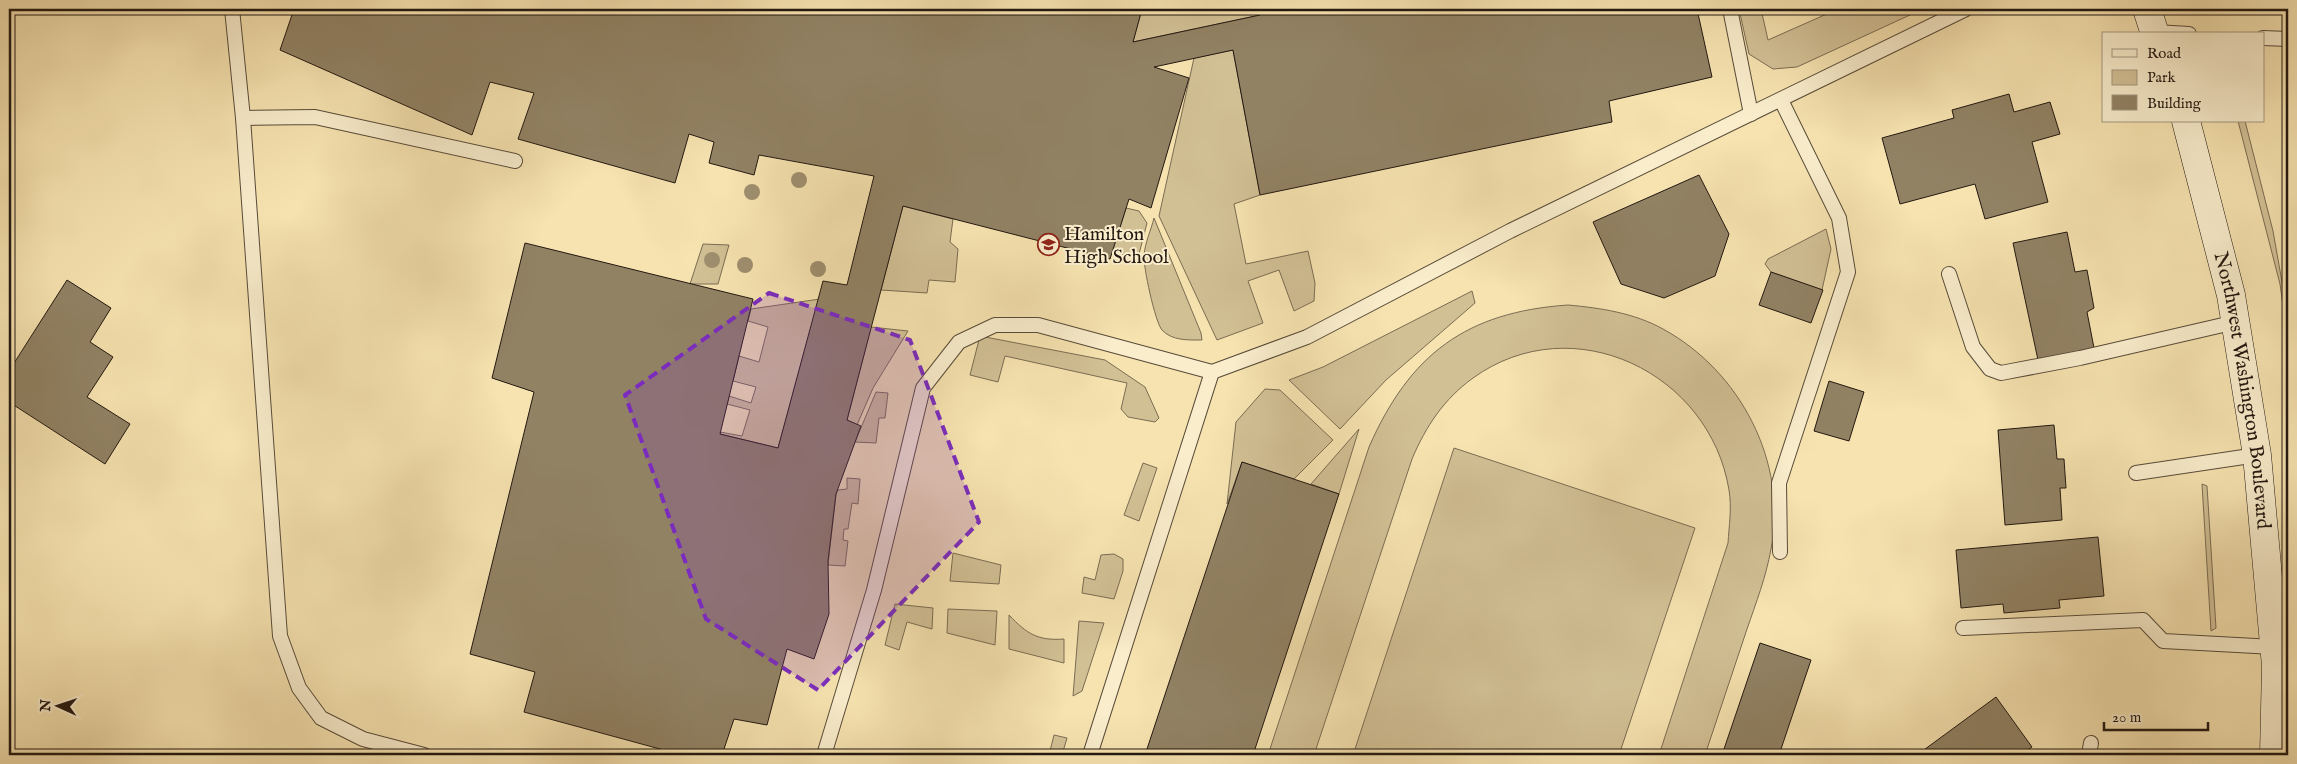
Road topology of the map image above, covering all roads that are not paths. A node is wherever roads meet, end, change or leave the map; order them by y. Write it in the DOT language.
graph roads {
  1 [pos="232,9"];
  2 [pos="1730,9"];
  3 [pos="1966,9"];
  4 [pos="2152,25"];
  5 [pos="2181,32"];
  6 [pos="2264,38"];
  7 [pos="2288,39"];
  8 [pos="1781,100"];
  9 [pos="1751,114"];
  10 [pos="243,118"];
  11 [pos="2186,122"];
  12 [pos="515,161"];
  13 [pos="1950,274"];
  14 [pos="2236,322"];
  15 [pos="1212,372"];
  16 [pos="2257,455"];
  17 [pos="2136,473"];
  18 [pos="1780,552"];
  19 [pos="1963,628"];
  20 [pos="2274,647"];
  21 [pos="424,755"];
  22 [pos="824,755"];
  23 [pos="1090,755"];
  24 [pos="2274,755"];
  1 -- 10 [label="lane"];
  2 -- 9 [label="lane"];
  3 -- 8 [label="lane"];
  4 -- 5 [label="lane"];
  6 -- 7 [label="lane"];
  8 -- 9 [label="lane"];
  8 -- 18 [label="lane"];
  9 -- 15 [label="lane"];
  10 -- 12 [label="lane"];
  10 -- 21 [label="lane"];
  11 -- 14 [label="main road, Northwest Washington Boulevard"];
  13 -- 14 [label="lane"];
  14 -- 16 [label="main road, Northwest Washington Boulevard"];
  15 -- 22 [label="lane"];
  15 -- 23 [label="lane"];
  16 -- 17 [label="lane"];
  16 -- 20 [label="main road, Northwest Washington Boulevard"];
  19 -- 20 [label="lane"];
  20 -- 24 [label="main road, Northwest Washington Boulevard"];
}
